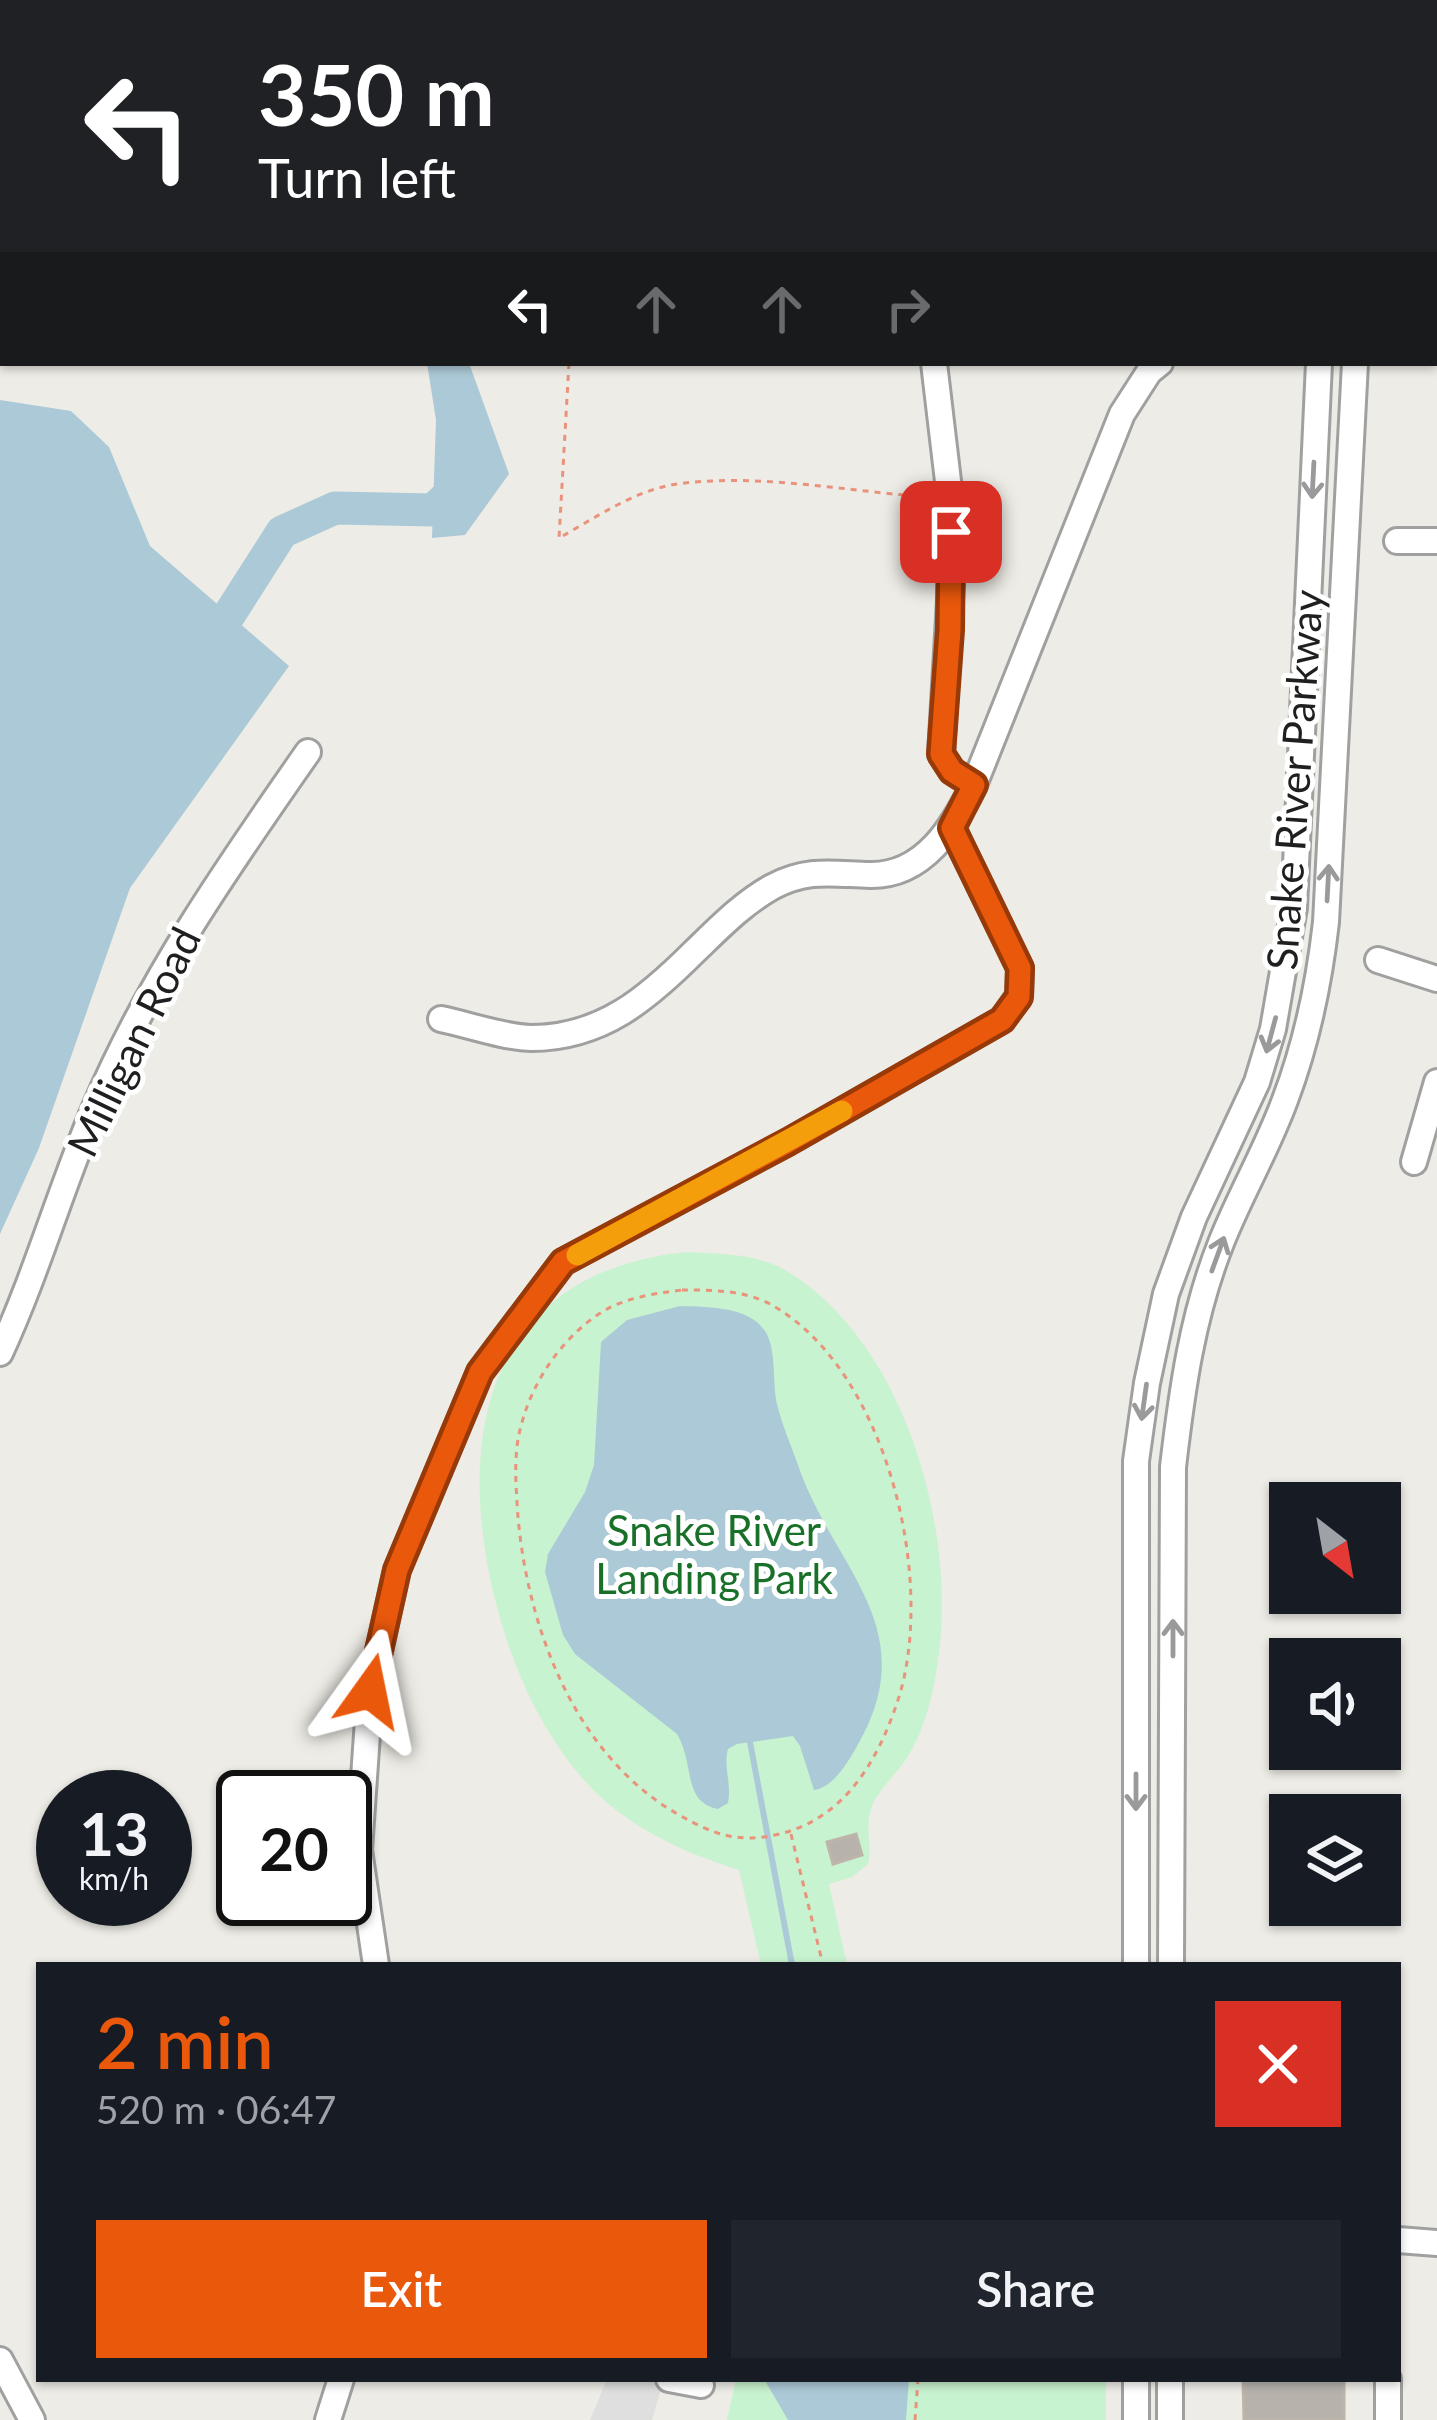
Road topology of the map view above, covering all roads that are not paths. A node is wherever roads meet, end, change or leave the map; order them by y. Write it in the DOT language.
graph roads {
  1 [pos="934,366"];
  2 [pos="1156,366"];
  3 [pos="1318,366"];
  4 [pos="1355,366"];
  5 [pos="1396,541"];
  6 [pos="1437,541"];
  7 [pos="308,752"];
  8 [pos="974,785"];
  9 [pos="952,828"];
  10 [pos="1378,960"];
  11 [pos="1437,979"];
  12 [pos="441,1019"];
  13 [pos="1437,1082"];
  14 [pos="1414,1162"];
  15 [pos="0,1354"];
  16 [pos="376,1962"];
  17 [pos="1136,1962"];
  18 [pos="1171,1962"];
  19 [pos="1401,2240"];
  20 [pos="1437,2242"];
  21 [pos="0,2360"];
  22 [pos="339,2382"];
  23 [pos="685,2382"];
  24 [pos="1136,2382"];
  25 [pos="1170,2382"];
  26 [pos="1388,2382"];
  27 [pos="701,2385"];
  28 [pos="32,2420"];
  29 [pos="328,2420"];
  30 [pos="1136,2420"];
  31 [pos="1170,2420"];
  32 [pos="1388,2420"];
  1 -- 8 [label="street"];
  2 -- 8 [label="street"];
  3 -- 17 [label="street, Snake River Parkway, one-way"];
  18 -- 4 [label="street, Snake River Parkway, one-way"];
  5 -- 6 [label="street"];
  7 -- 15 [label="street, Milligan Road"];
  8 -- 9 [label="street"];
  9 -- 12 [label="street"];
  9 -- 16 [label="street"];
  10 -- 11 [label="street"];
  13 -- 14 [label="street"];
  19 -- 20 [label="street"];
  21 -- 28 [label="street"];
  22 -- 29 [label="street"];
  23 -- 27 [label="street"];
  24 -- 30 [label="street"];
  25 -- 31 [label="street"];
  26 -- 32 [label="street"];
}
